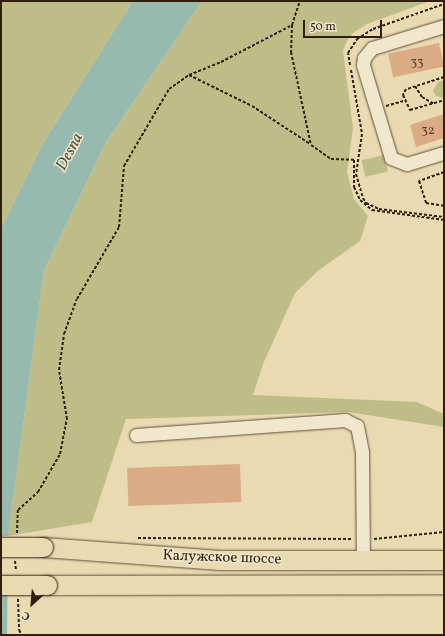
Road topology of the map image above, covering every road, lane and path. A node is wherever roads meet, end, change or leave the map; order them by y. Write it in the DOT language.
graph roads {
  1 [pos="300,1"];
  2 [pos="292,25"];
  3 [pos="444,26"];
  4 [pos="189,74"];
  5 [pos="444,77"];
  6 [pos="415,86"];
  7 [pos="444,100"];
  8 [pos="404,101"];
  9 [pos="434,103"];
  10 [pos="376,110"];
  11 [pos="311,145"];
  12 [pos="444,153"];
  13 [pos="444,172"];
  14 [pos="444,206"];
  15 [pos="444,220"];
  16 [pos="136,435"];
  17 [pos="444,532"];
  18 [pos="136,538"];
  19 [pos="363,539"];
  20 [pos="11,546"];
  21 [pos="444,560"];
  22 [pos="363,561"];
  23 [pos="8,579"];
  24 [pos="444,584"];
  25 [pos="18,595"];
  26 [pos="22,635"];
  1 -- 2 [label="path"];
  2 -- 4 [label="path"];
  2 -- 11 [label="path"];
  3 -- 10 [label="street"];
  4 -- 11 [label="path"];
  4 -- 20 [label="path"];
  5 -- 6 [label="path"];
  6 -- 8 [label="path"];
  6 -- 9 [label="path"];
  7 -- 9 [label="path"];
  8 -- 9 [label="path"];
  8 -- 10 [label="path"];
  10 -- 12 [label="street"];
  11 -- 15 [label="path"];
  13 -- 14 [label="path"];
  16 -- 19 [label="street"];
  17 -- 19 [label="path"];
  18 -- 19 [label="path"];
  19 -- 22 [label="street"];
  20 -- 22 [label="highway, Калужское шоссе, bridge"];
  20 -- 23 [label="path"];
  21 -- 22 [label="highway, Калужское шоссе"];
  23 -- 24 [label="highway, Калужское шоссе, bridge"];
  25 -- 26 [label="path"];
}
